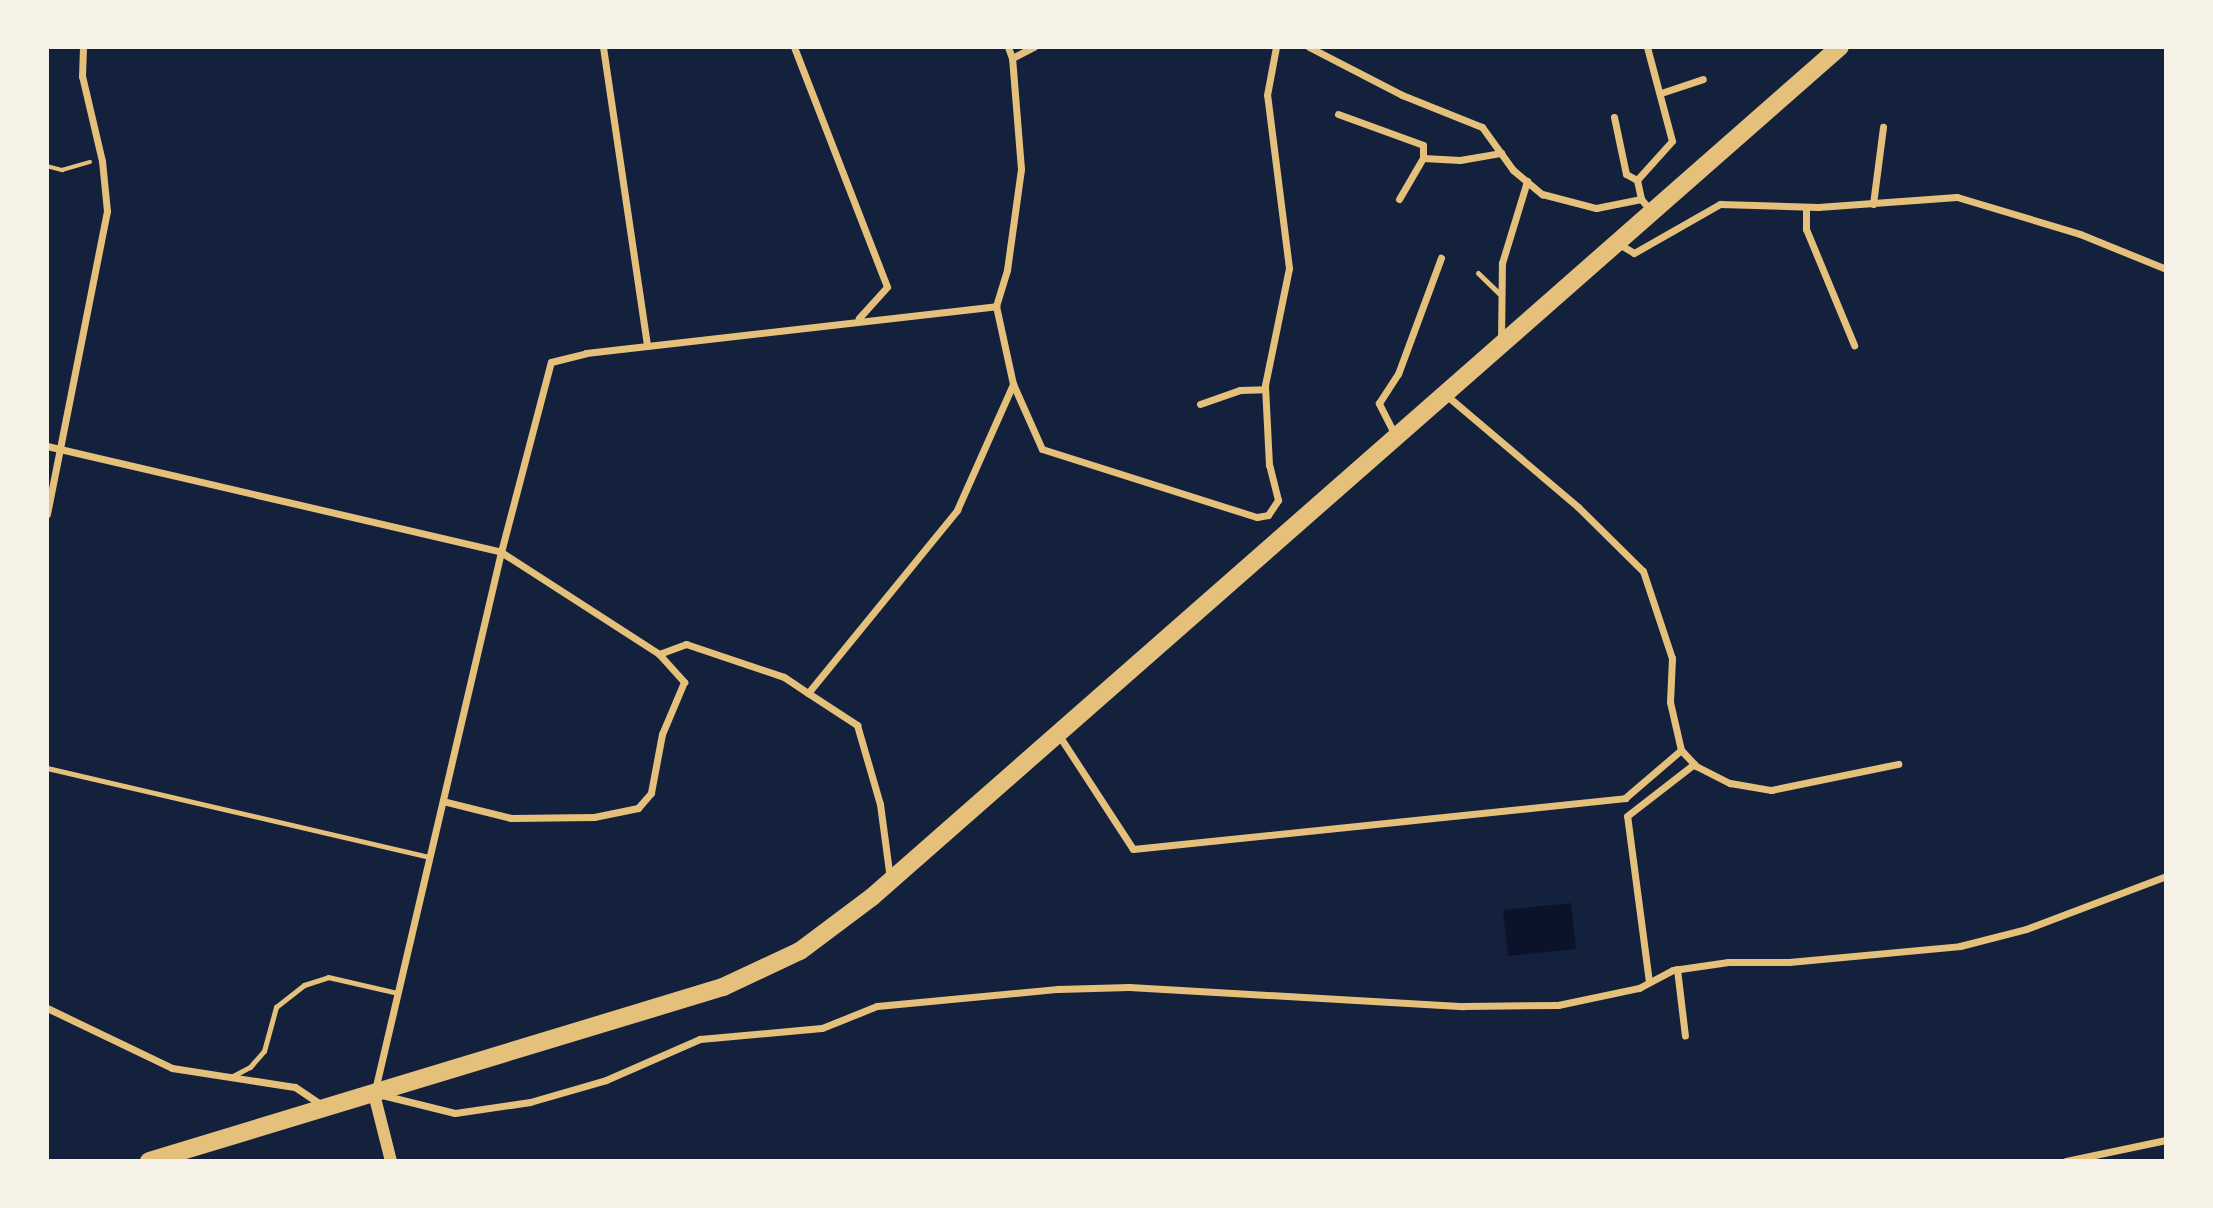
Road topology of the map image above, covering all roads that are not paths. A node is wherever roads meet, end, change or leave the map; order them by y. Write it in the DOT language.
graph roads {
  1 [pos="83,47"];
  2 [pos="603,47"];
  3 [pos="794,47"];
  4 [pos="1008,47"];
  5 [pos="1034,47"];
  6 [pos="1276,47"];
  7 [pos="1309,47"];
  8 [pos="1647,47"];
  9 [pos="1840,47"];
  10 [pos="1012,58"];
  11 [pos="1703,79"];
  12 [pos="1661,93"];
  13 [pos="1338,114"];
  14 [pos="1614,117"];
  15 [pos="1883,127"];
  16 [pos="1501,153"];
  17 [pos="1423,158"];
  18 [pos="1637,180"];
  19 [pos="1527,181"];
  20 [pos="1399,200"];
  21 [pos="1873,204"];
  22 [pos="1647,206"];
  23 [pos="1806,207"];
  24 [pos="1618,244"];
  25 [pos="1441,258"];
  26 [pos="2166,270"];
  27 [pos="1478,274"];
  28 [pos="1500,294"];
  29 [pos="996,306"];
  30 [pos="858,319"];
  31 [pos="1854,345"];
  32 [pos="647,346"];
  33 [pos="1501,346"];
  34 [pos="1013,384"];
  35 [pos="1265,389"];
  36 [pos="1445,395"];
  37 [pos="1200,404"];
  38 [pos="1396,438"];
  39 [pos="47,446"];
  40 [pos="62,449"];
  41 [pos="47,514"];
  42 [pos="501,552"];
  43 [pos="659,654"];
  44 [pos="808,693"];
  45 [pos="1058,734"];
  46 [pos="1681,750"];
  47 [pos="1694,764"];
  48 [pos="1898,764"];
  49 [pos="47,768"];
  50 [pos="443,801"];
  51 [pos="429,857"];
  52 [pos="2166,876"];
  53 [pos="890,881"];
  54 [pos="1678,969"];
  55 [pos="1649,982"];
  56 [pos="398,993"];
  57 [pos="47,1008"];
  58 [pos="1685,1036"];
  59 [pos="230,1077"];
  60 [pos="374,1094"];
  61 [pos="327,1108"];
  62 [pos="2166,1140"];
  63 [pos="149,1161"];
  64 [pos="391,1161"];
  65 [pos="2066,1161"];
  1 -- 40 [label="street"];
  2 -- 32 [label="street"];
  3 -- 30 [label="street"];
  4 -- 10 [label="street"];
  5 -- 10 [label="street"];
  6 -- 35 [label="street"];
  7 -- 16 [label="street"];
  8 -- 12 [label="street"];
  9 -- 22 [label="highway"];
  10 -- 29 [label="street"];
  11 -- 12 [label="street"];
  12 -- 18 [label="street"];
  13 -- 17 [label="street"];
  14 -- 18 [label="street"];
  15 -- 21 [label="street"];
  16 -- 17 [label="street"];
  16 -- 19 [label="street"];
  17 -- 20 [label="street"];
  18 -- 22 [label="street"];
  19 -- 22 [label="street"];
  19 -- 28 [label="street"];
  21 -- 23 [label="street"];
  21 -- 26 [label="street"];
  22 -- 24 [label="highway"];
  23 -- 24 [label="street"];
  23 -- 31 [label="street"];
  24 -- 33 [label="highway"];
  25 -- 38 [label="street"];
  27 -- 28 [label="lane"];
  28 -- 33 [label="street"];
  29 -- 30 [label="street"];
  29 -- 34 [label="street"];
  30 -- 32 [label="street"];
  32 -- 42 [label="street"];
  33 -- 36 [label="highway"];
  34 -- 35 [label="street"];
  34 -- 44 [label="street"];
  35 -- 37 [label="street"];
  36 -- 38 [label="highway"];
  36 -- 46 [label="street"];
  38 -- 45 [label="highway"];
  39 -- 40 [label="street"];
  40 -- 41 [label="street"];
  40 -- 42 [label="street"];
  42 -- 43 [label="street"];
  42 -- 50 [label="street"];
  43 -- 44 [label="street"];
  43 -- 50 [label="street"];
  44 -- 53 [label="street"];
  45 -- 46 [label="street"];
  45 -- 53 [label="highway"];
  46 -- 47 [label="street"];
  47 -- 48 [label="street"];
  47 -- 55 [label="street"];
  49 -- 51 [label="lane"];
  50 -- 51 [label="street"];
  51 -- 56 [label="street"];
  52 -- 54 [label="street"];
  53 -- 60 [label="highway"];
  54 -- 55 [label="street"];
  54 -- 58 [label="street"];
  55 -- 60 [label="street"];
  56 -- 59 [label="lane"];
  56 -- 60 [label="street"];
  57 -- 59 [label="street"];
  59 -- 61 [label="street"];
  60 -- 61 [label="highway"];
  60 -- 64 [label="street"];
  61 -- 63 [label="highway"];
  62 -- 65 [label="street"];
}
